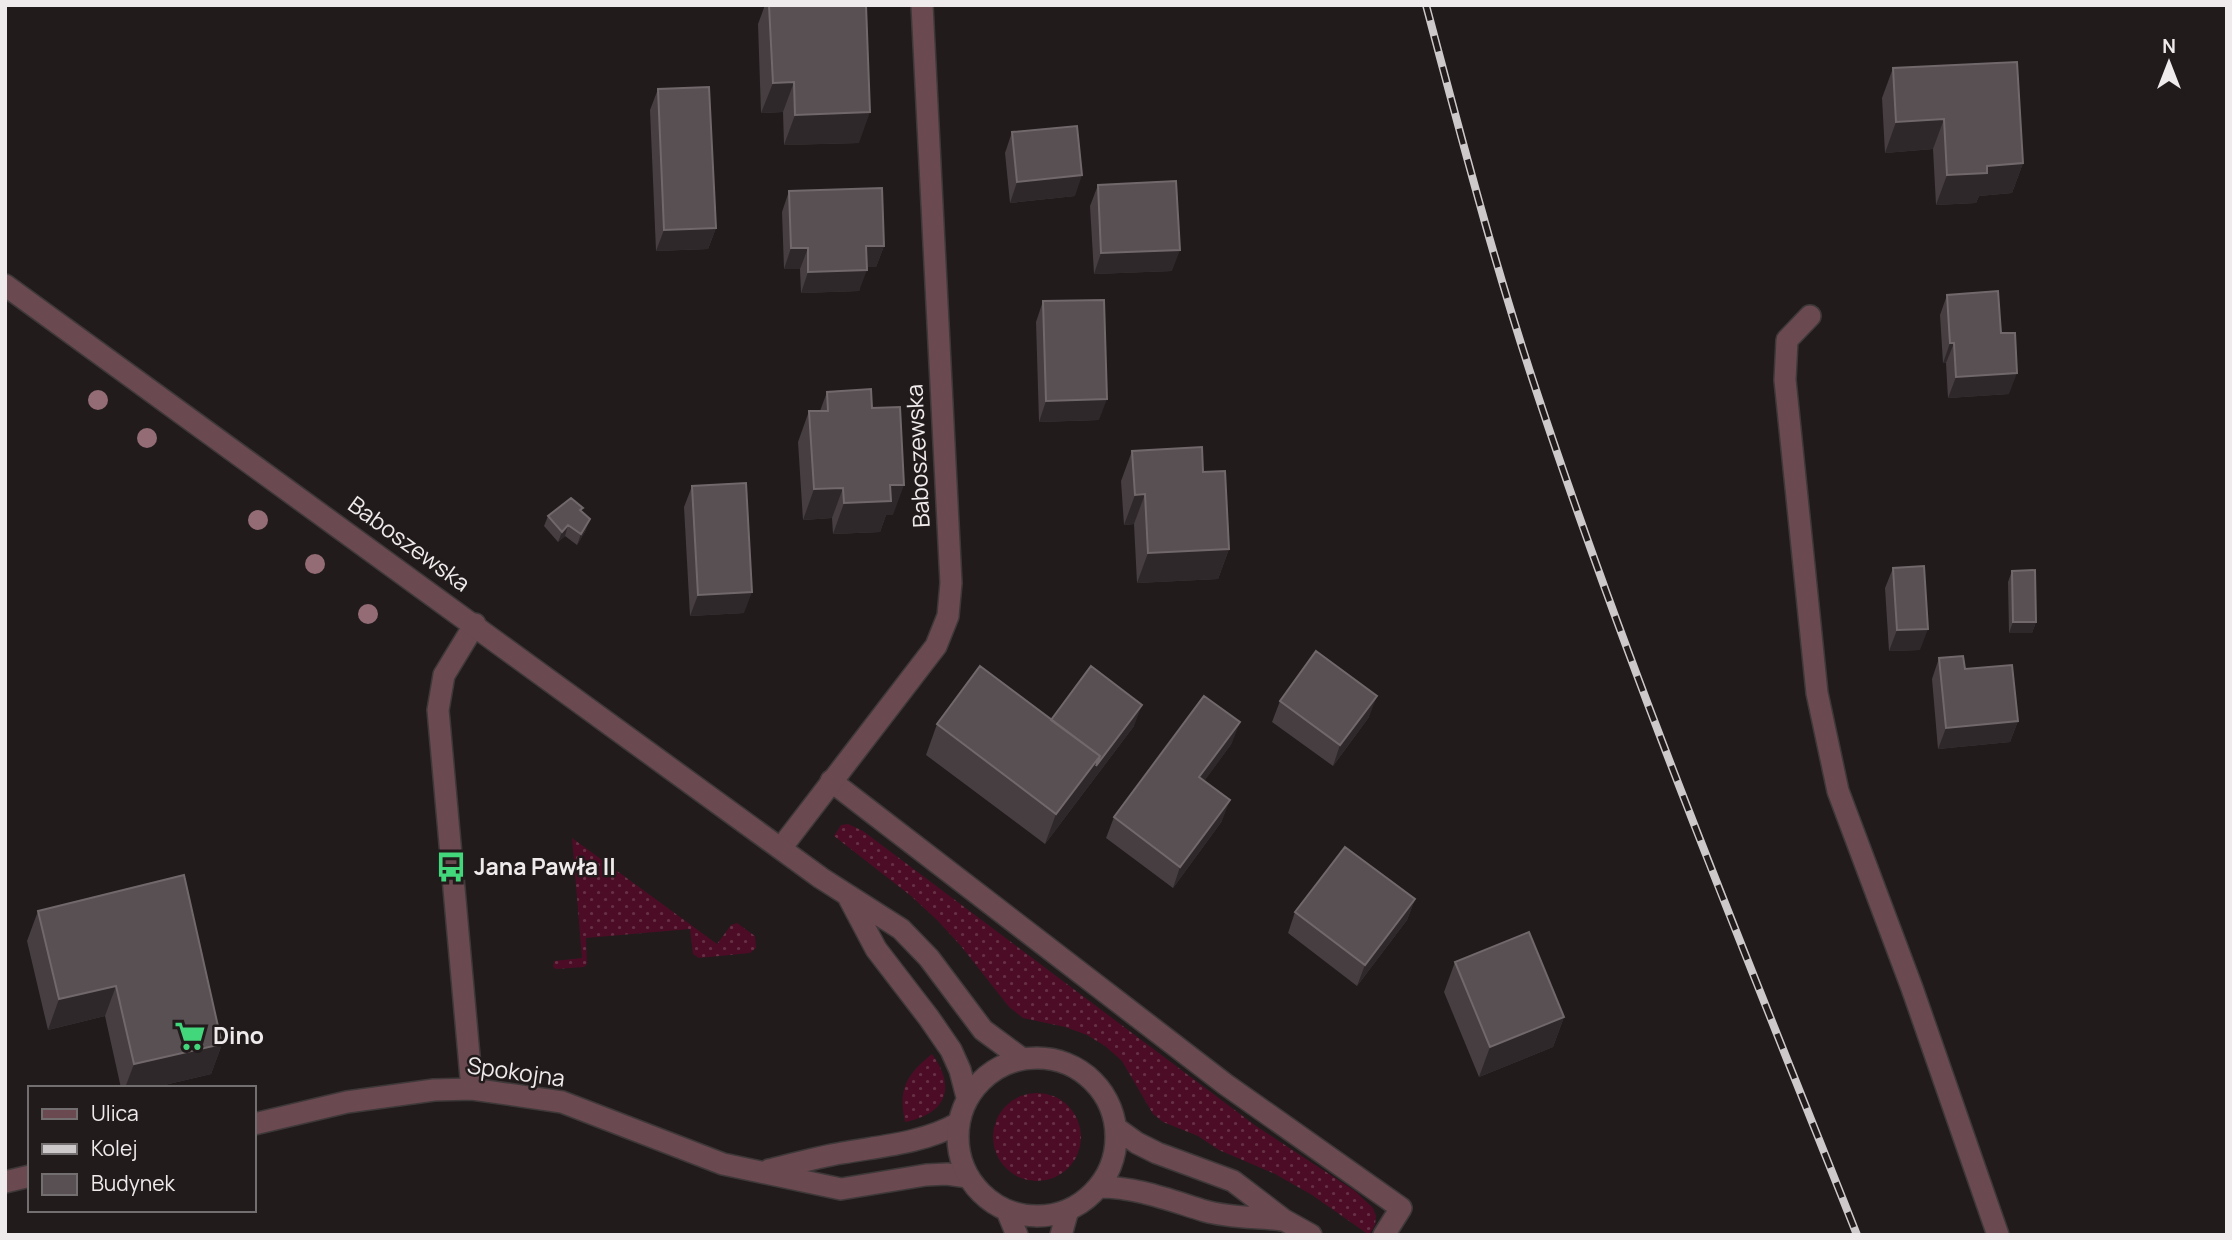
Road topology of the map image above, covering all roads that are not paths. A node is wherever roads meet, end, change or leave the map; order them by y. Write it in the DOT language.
graph roads {
  1 [pos="922,5"];
  2 [pos="5,285"];
  3 [pos="1810,316"];
  4 [pos="475,625"];
  5 [pos="831,781"];
  6 [pos="780,848"];
  7 [pos="849,898"];
  8 [pos="1021,1058"];
  9 [pos="472,1089"];
  10 [pos="967,1097"];
  11 [pos="256,1124"];
  12 [pos="957,1124"];
  13 [pos="1116,1129"];
  14 [pos="763,1171"];
  15 [pos="28,1176"];
  16 [pos="968,1177"];
  17 [pos="5,1182"];
  18 [pos="1098,1187"];
  19 [pos="1068,1210"];
  20 [pos="1007,1211"];
  21 [pos="1284,1220"];
  22 [pos="1017,1235"];
  23 [pos="1062,1235"];
  24 [pos="1311,1235"];
  25 [pos="1384,1235"];
  26 [pos="1998,1235"];
  1 -- 5 [label="street, Baboszewska"];
  2 -- 4 [label="street, Baboszewska"];
  3 -- 26 [label="street"];
  4 -- 6 [label="street, Baboszewska"];
  4 -- 9 [label="street"];
  5 -- 6 [label="street, Baboszewska"];
  5 -- 25 [label="street"];
  6 -- 7 [label="street, Baboszewska"];
  7 -- 8 [label="street, Baboszewska"];
  7 -- 10 [label="street, Baboszewska"];
  8 -- 10 [label="street"];
  8 -- 13 [label="street"];
  9 -- 11 [label="street, Spokojna"];
  9 -- 14 [label="street, Spokojna"];
  10 -- 12 [label="street"];
  12 -- 14 [label="street, Spokojna"];
  12 -- 16 [label="street"];
  13 -- 18 [label="street"];
  13 -- 21 [label="street"];
  14 -- 16 [label="street, Spokojna"];
  15 -- 17 [label="street"];
  16 -- 20 [label="street"];
  18 -- 19 [label="street"];
  18 -- 21 [label="street"];
  19 -- 20 [label="street"];
  19 -- 23 [label="street"];
  20 -- 22 [label="street"];
  21 -- 24 [label="street"];
}
